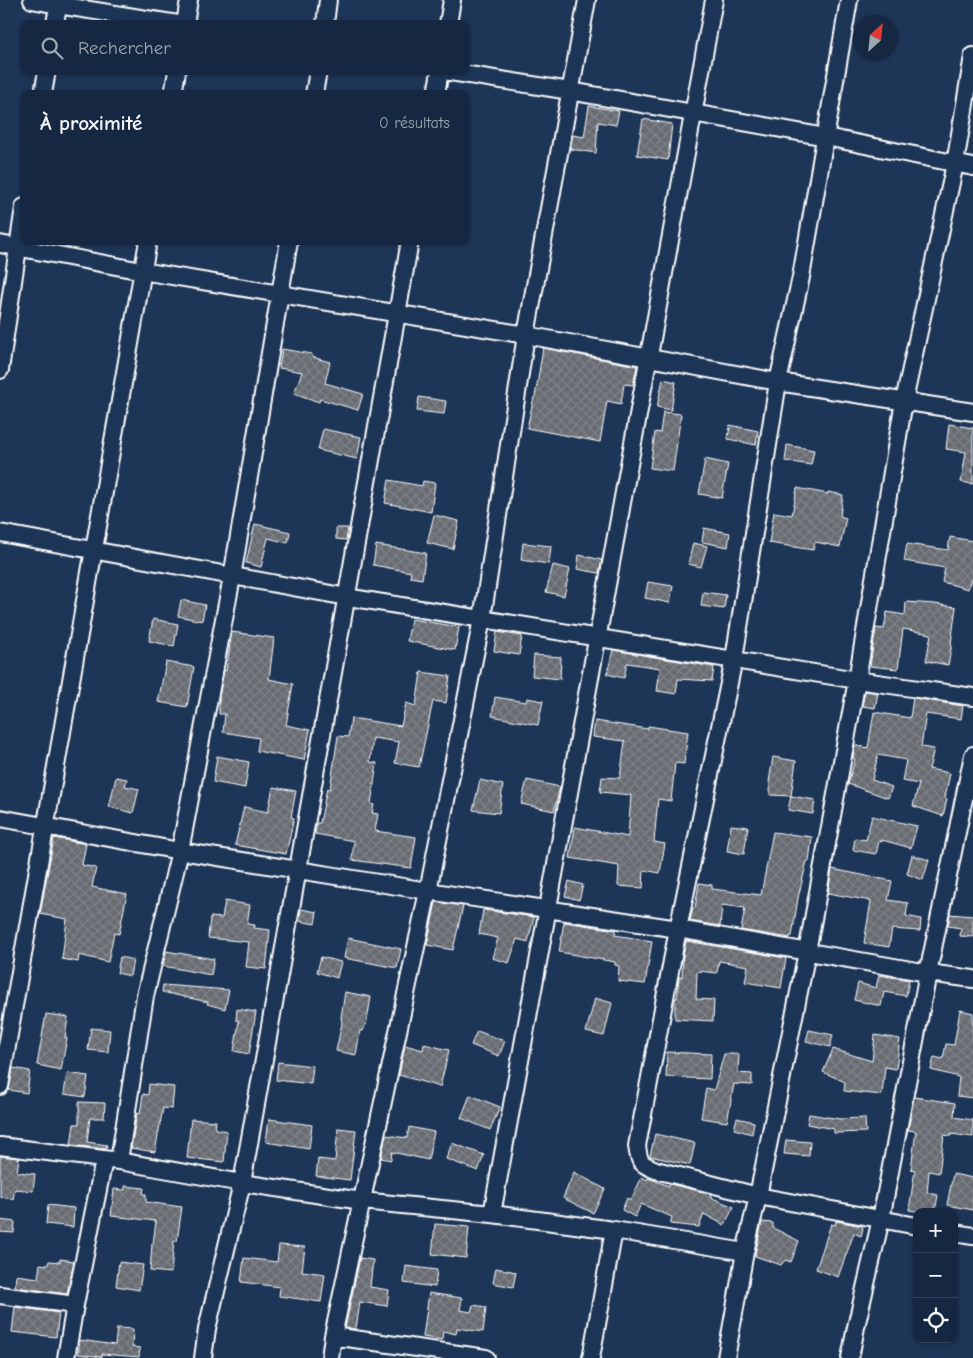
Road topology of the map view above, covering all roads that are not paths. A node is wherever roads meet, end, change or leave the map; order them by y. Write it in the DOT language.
graph roads {
  1 [pos="32,0"];
  2 [pos="189,0"];
  3 [pos="328,0"];
  4 [pos="452,0"];
  5 [pos="587,0"];
  6 [pos="714,0"];
  7 [pos="849,0"];
  8 [pos="58,3"];
  9 [pos="56,20"];
  10 [pos="155,20"];
  11 [pos="186,20"];
  12 [pos="326,20"];
  13 [pos="449,20"];
  14 [pos="973,56"];
  15 [pos="46,75"];
  16 [pos="176,75"];
  17 [pos="317,75"];
  18 [pos="441,75"];
  19 [pos="468,75"];
  20 [pos="44,90"];
  21 [pos="174,90"];
  22 [pos="315,90"];
  23 [pos="437,90"];
  24 [pos="570,91"];
  25 [pos="693,114"];
  26 [pos="826,136"];
  27 [pos="955,164"];
  28 [pos="973,167"];
  29 [pos="20,230"];
  30 [pos="0,244"];
  31 [pos="147,245"];
  32 [pos="288,245"];
  33 [pos="409,245"];
  34 [pos="17,247"];
  35 [pos="142,270"];
  36 [pos="280,293"];
  37 [pos="397,313"];
  38 [pos="526,335"];
  39 [pos="648,358"];
  40 [pos="0,370"];
  41 [pos="778,382"];
  42 [pos="904,401"];
  43 [pos="973,412"];
  44 [pos="0,533"];
  45 [pos="94,551"];
  46 [pos="232,577"];
  47 [pos="347,597"];
  48 [pos="482,618"];
  49 [pos="597,638"];
  50 [pos="734,659"];
  51 [pos="857,680"];
  52 [pos="973,697"];
  53 [pos="973,755"];
  54 [pos="0,818"];
  55 [pos="46,825"];
  56 [pos="180,851"];
  57 [pos="298,870"];
  58 [pos="428,891"];
  59 [pos="548,910"];
  60 [pos="678,929"];
  61 [pos="807,952"];
  62 [pos="928,972"];
  63 [pos="973,979"];
  64 [pos="0,1086"];
  65 [pos="0,1146"];
  66 [pos="111,1160"];
  67 [pos="242,1183"];
  68 [pos="758,1196"];
  69 [pos="362,1201"];
  70 [pos="492,1214"];
  71 [pos="881,1219"];
  72 [pos="913,1225"];
  73 [pos="614,1230"];
  74 [pos="958,1234"];
  75 [pos="973,1236"];
  76 [pos="746,1252"];
  77 [pos="0,1295"];
  78 [pos="75,1305"];
  79 [pos="333,1336"];
  80 [pos="66,1358"];
  81 [pos="203,1358"];
  82 [pos="330,1358"];
  83 [pos="486,1358"];
  84 [pos="591,1358"];
  85 [pos="726,1358"];
  86 [pos="850,1358"];
  1 -- 8 [label="street"];
  2 -- 11 [label="street"];
  3 -- 12 [label="street"];
  4 -- 13 [label="street"];
  5 -- 24 [label="street"];
  6 -- 25 [label="street"];
  7 -- 26 [label="street"];
  8 -- 9 [label="street"];
  8 -- 10 [label="street"];
  14 -- 27 [label="street"];
  15 -- 20 [label="street"];
  16 -- 21 [label="street"];
  17 -- 22 [label="street"];
  18 -- 23 [label="street"];
  19 -- 24 [label="street"];
  24 -- 25 [label="street"];
  24 -- 38 [label="street"];
  25 -- 26 [label="street"];
  25 -- 39 [label="street"];
  26 -- 27 [label="street"];
  26 -- 41 [label="street"];
  27 -- 28 [label="street"];
  27 -- 42 [label="street"];
  29 -- 34 [label="street"];
  30 -- 34 [label="street"];
  31 -- 35 [label="street"];
  32 -- 36 [label="street"];
  33 -- 37 [label="street"];
  34 -- 35 [label="street"];
  34 -- 40 [label="street"];
  35 -- 36 [label="street"];
  35 -- 45 [label="street"];
  36 -- 37 [label="street"];
  36 -- 46 [label="street"];
  37 -- 38 [label="street"];
  37 -- 47 [label="street"];
  38 -- 39 [label="street"];
  38 -- 48 [label="street"];
  39 -- 41 [label="street"];
  39 -- 49 [label="street"];
  41 -- 42 [label="street"];
  41 -- 50 [label="street"];
  42 -- 43 [label="street"];
  42 -- 51 [label="street"];
  44 -- 45 [label="street"];
  45 -- 46 [label="street"];
  45 -- 55 [label="street"];
  46 -- 47 [label="street"];
  46 -- 56 [label="street"];
  47 -- 48 [label="street"];
  47 -- 57 [label="street"];
  48 -- 49 [label="street"];
  48 -- 58 [label="street"];
  49 -- 50 [label="street"];
  49 -- 59 [label="street"];
  50 -- 51 [label="street"];
  50 -- 60 [label="street"];
  51 -- 52 [label="street"];
  51 -- 61 [label="street"];
  53 -- 62 [label="street"];
  54 -- 55 [label="street"];
  55 -- 56 [label="street"];
  55 -- 64 [label="street"];
  56 -- 57 [label="street"];
  56 -- 66 [label="street"];
  57 -- 58 [label="street"];
  57 -- 67 [label="street"];
  58 -- 59 [label="street"];
  58 -- 69 [label="street"];
  59 -- 60 [label="street"];
  59 -- 70 [label="street"];
  60 -- 61 [label="street"];
  60 -- 68 [label="street"];
  61 -- 62 [label="street"];
  61 -- 68 [label="street"];
  62 -- 63 [label="street"];
  62 -- 71 [label="street"];
  65 -- 66 [label="street"];
  66 -- 67 [label="street"];
  66 -- 78 [label="street"];
  67 -- 69 [label="street"];
  67 -- 81 [label="street"];
  68 -- 71 [label="street"];
  68 -- 76 [label="street"];
  69 -- 70 [label="street"];
  69 -- 79 [label="street"];
  70 -- 73 [label="street"];
  71 -- 72 [label="street"];
  71 -- 86 [label="street"];
  73 -- 76 [label="street"];
  73 -- 84 [label="street"];
  74 -- 75 [label="street"];
  76 -- 85 [label="street"];
  77 -- 78 [label="street"];
  78 -- 80 [label="street"];
  79 -- 82 [label="street"];
  79 -- 83 [label="street"];
}
